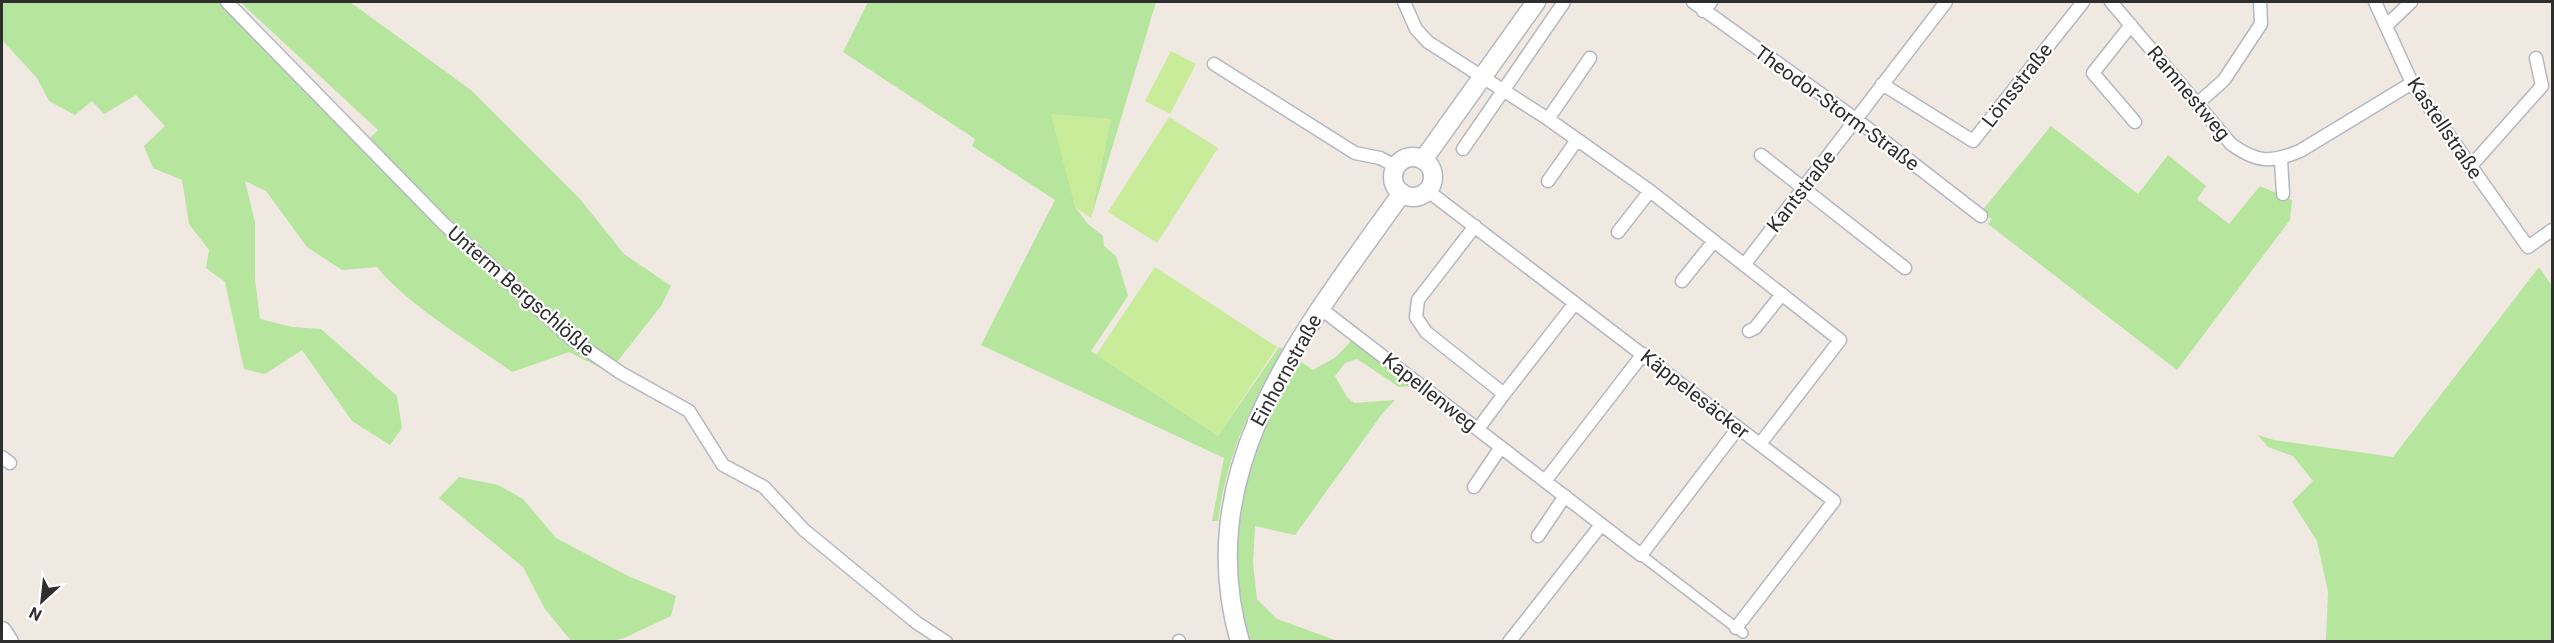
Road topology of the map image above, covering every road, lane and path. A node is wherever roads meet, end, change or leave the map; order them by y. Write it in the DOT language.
graph roads {
  1 [pos="227,2"];
  2 [pos="1404,2"];
  3 [pos="1536,2"];
  4 [pos="1564,2"];
  5 [pos="1693,2"];
  6 [pos="1946,2"];
  7 [pos="2083,2"];
  8 [pos="2111,2"];
  9 [pos="2260,2"];
  10 [pos="2376,2"];
  11 [pos="2411,2"];
  12 [pos="1707,6"];
  13 [pos="2132,25"];
  14 [pos="2387,25"];
  15 [pos="2536,57"];
  16 [pos="1590,58"];
  17 [pos="1214,64"];
  18 [pos="1483,76"];
  19 [pos="2412,83"];
  20 [pos="1882,84"];
  21 [pos="1504,90"];
  22 [pos="2198,103"];
  23 [pos="1548,119"];
  24 [pos="1857,120"];
  25 [pos="2135,122"];
  26 [pos="1577,140"];
  27 [pos="1463,149"];
  28 [pos="1761,155"];
  29 [pos="2281,159"];
  30 [pos="1423,160"];
  31 [pos="1397,167"];
  32 [pos="2470,167"];
  33 [pos="1548,181"];
  34 [pos="1803,188"];
  35 [pos="1428,191"];
  36 [pos="1650,191"];
  37 [pos="1402,193"];
  38 [pos="2283,194"];
  39 [pos="1981,216"];
  40 [pos="1475,226"];
  41 [pos="2553,230"];
  42 [pos="1618,232"];
  43 [pos="1714,241"];
  44 [pos="1744,265"];
  45 [pos="1905,268"];
  46 [pos="1682,281"];
  47 [pos="1782,294"];
  48 [pos="1575,303"];
  49 [pos="1320,308"];
  50 [pos="1749,331"];
  51 [pos="1642,354"];
  52 [pos="1504,394"];
  53 [pos="1738,428"];
  54 [pos="1478,429"];
  55 [pos="1760,444"];
  56 [pos="1501,447"];
  57 [pos="1545,481"];
  58 [pos="1474,487"];
  59 [pos="1565,496"];
  60 [pos="1601,525"];
  61 [pos="1538,536"];
  62 [pos="1641,555"];
  63 [pos="1739,630"];
  64 [pos="2,631"];
  65 [pos="9,642"];
  66 [pos="945,642"];
  67 [pos="1240,642"];
  68 [pos="1509,642"];
  1 -- 66 [label="street, Unterm Bergschlößle"];
  2 -- 18 [label="street"];
  3 -- 18 [label="main road"];
  4 -- 21 [label="street"];
  5 -- 12 [label="street, Theodor-Storm-Straße"];
  6 -- 20 [label="street, Kantstraße"];
  7 -- 20 [label="street, Lönsstraße"];
  8 -- 13 [label="street, Ramnestweg"];
  9 -- 22 [label="street"];
  10 -- 14 [label="street, Kastellstraße"];
  11 -- 14 [label="street"];
  12 -- 24 [label="street, Theodor-Storm-Straße"];
  13 -- 22 [label="street, Ramnestweg"];
  13 -- 25 [label="street"];
  14 -- 19 [label="street, Kastellstraße"];
  15 -- 32 [label="street"];
  16 -- 23 [label="street"];
  17 -- 31 [label="street"];
  18 -- 21 [label="street"];
  18 -- 30 [label="main road"];
  19 -- 29 [label="street"];
  19 -- 32 [label="street, Kastellstraße"];
  20 -- 24 [label="street, Kantstraße"];
  21 -- 23 [label="street"];
  21 -- 27 [label="street"];
  22 -- 29 [label="street, Ramnestweg"];
  23 -- 26 [label="street"];
  24 -- 34 [label="street, Kantstraße"];
  24 -- 39 [label="street, Theodor-Storm-Straße"];
  26 -- 33 [label="street"];
  26 -- 36 [label="street"];
  28 -- 34 [label="street"];
  29 -- 38 [label="street"];
  30 -- 31 [label="main road"];
  30 -- 35 [label="main road"];
  31 -- 37 [label="main road"];
  32 -- 41 [label="street, Kastellstraße"];
  34 -- 44 [label="street, Kantstraße"];
  34 -- 45 [label="street"];
  35 -- 37 [label="main road"];
  35 -- 40 [label="street, Käppelesäcker"];
  36 -- 42 [label="street"];
  36 -- 43 [label="street"];
  37 -- 49 [label="main road, Einhornstraße"];
  40 -- 48 [label="street, Käppelesäcker"];
  40 -- 52 [label="street"];
  43 -- 44 [label="street"];
  43 -- 46 [label="street"];
  44 -- 47 [label="street"];
  47 -- 50 [label="street"];
  47 -- 55 [label="street"];
  48 -- 51 [label="street, Käppelesäcker"];
  48 -- 52 [label="street"];
  49 -- 54 [label="street, Kapellenweg"];
  49 -- 67 [label="main road, Einhornstraße"];
  51 -- 53 [label="street, Käppelesäcker"];
  51 -- 57 [label="street"];
  52 -- 54 [label="street"];
  53 -- 55 [label="street, Käppelesäcker"];
  53 -- 62 [label="street"];
  54 -- 56 [label="street, Kapellenweg"];
  55 -- 63 [label="street, Käppelesäcker"];
  56 -- 57 [label="street, Kapellenweg"];
  56 -- 58 [label="street"];
  57 -- 59 [label="street, Kapellenweg"];
  59 -- 60 [label="street, Kapellenweg"];
  59 -- 61 [label="street"];
  60 -- 62 [label="street, Kapellenweg"];
  60 -- 68 [label="street"];
  62 -- 63 [label="street"];
  64 -- 65 [label="main road"];
}
